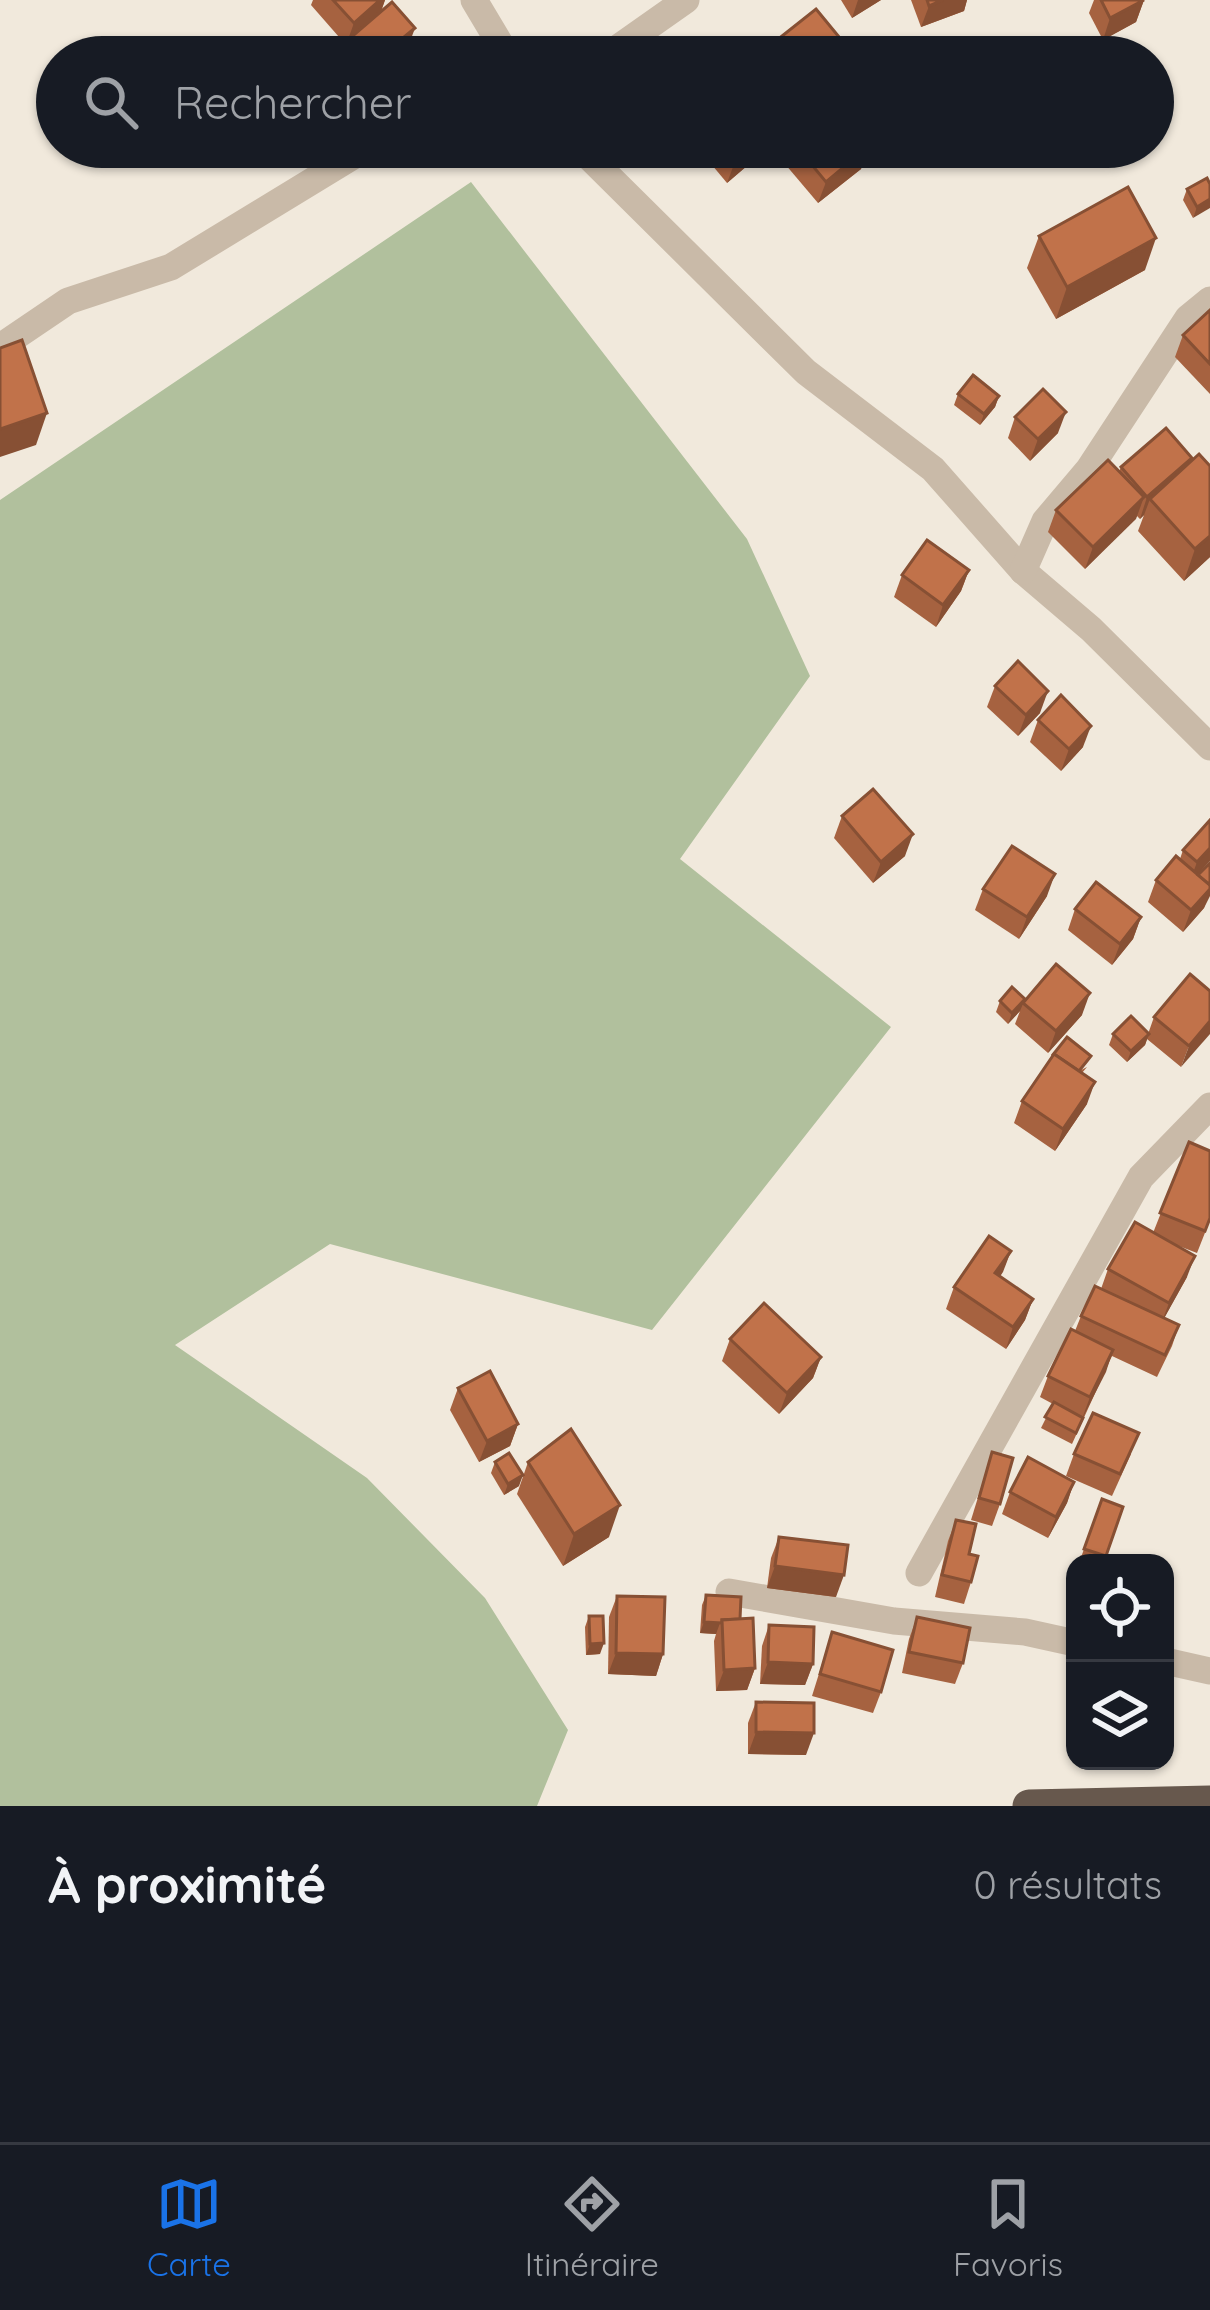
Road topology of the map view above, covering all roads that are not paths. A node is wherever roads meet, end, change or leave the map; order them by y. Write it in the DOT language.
graph roads {
  1 [pos="474,0"];
  2 [pos="686,0"];
  3 [pos="495,36"];
  4 [pos="635,36"];
  5 [pos="334,168"];
  6 [pos="600,168"];
  7 [pos="1210,300"];
  8 [pos="0,347"];
  9 [pos="1023,571"];
  10 [pos="1210,747"];
  11 [pos="1210,1106"];
  12 [pos="919,1573"];
  13 [pos="728,1592"];
  14 [pos="1066,1640"];
  15 [pos="1170,1662"];
  16 [pos="1210,1671"];
  17 [pos="1210,1802"];
  18 [pos="1029,1806"];
  1 -- 3 [label="street"];
  2 -- 4 [label="street"];
  5 -- 8 [label="street"];
  6 -- 9 [label="street"];
  7 -- 9 [label="street"];
  9 -- 10 [label="street"];
  11 -- 12 [label="street"];
  13 -- 14 [label="street"];
  15 -- 16 [label="street"];
  17 -- 18 [label="highway"];
}
